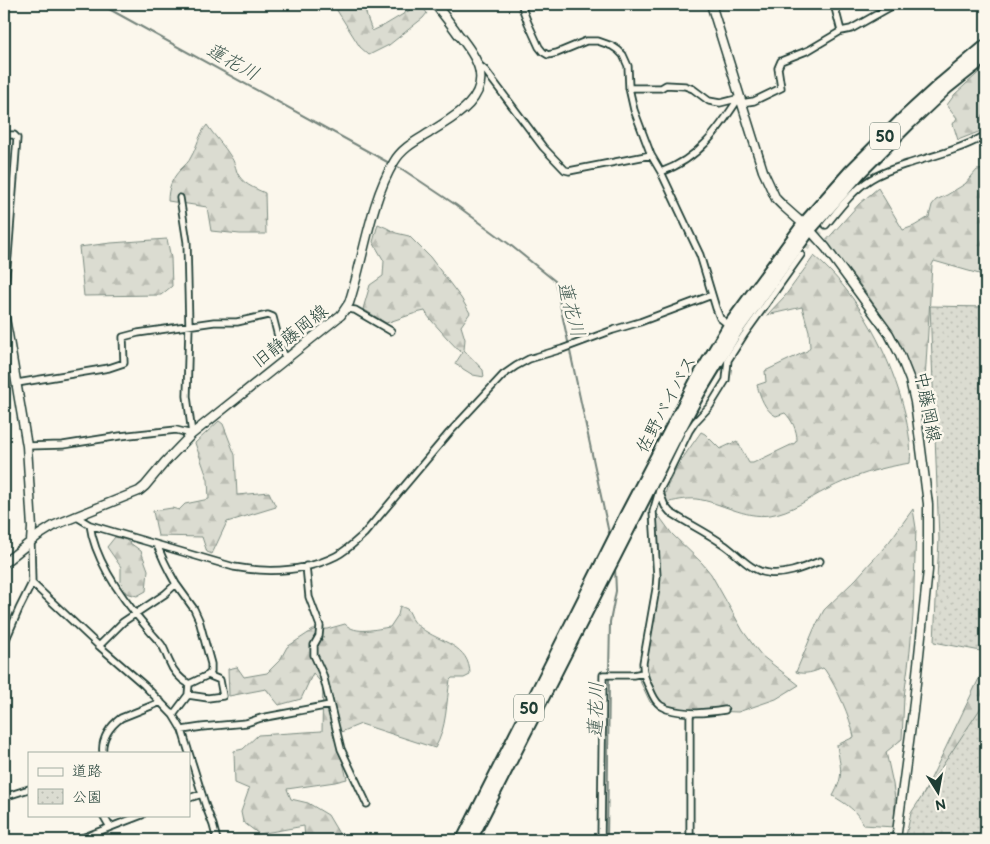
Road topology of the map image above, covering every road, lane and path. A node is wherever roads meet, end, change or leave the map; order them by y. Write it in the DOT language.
graph roads {
  1 [pos="435,4"];
  2 [pos="522,4"];
  3 [pos="711,4"];
  4 [pos="834,4"];
  5 [pos="892,4"];
  6 [pos="841,30"];
  7 [pos="986,45"];
  8 [pos="986,57"];
  9 [pos="479,65"];
  10 [pos="629,88"];
  11 [pos="740,101"];
  12 [pos="986,134"];
  13 [pos="4,135"];
  14 [pos="652,155"];
  15 [pos="661,172"];
  16 [pos="180,198"];
  17 [pos="826,225"];
  18 [pos="807,227"];
  19 [pos="801,255"];
  20 [pos="4,293"];
  21 [pos="712,295"];
  22 [pos="346,309"];
  23 [pos="4,314"];
  24 [pos="189,326"];
  25 [pos="736,330"];
  26 [pos="391,331"];
  27 [pos="286,359"];
  28 [pos="16,383"];
  29 [pos="192,434"];
  30 [pos="27,446"];
  31 [pos="659,490"];
  32 [pos="75,516"];
  33 [pos="90,525"];
  34 [pos="31,541"];
  35 [pos="157,545"];
  36 [pos="820,561"];
  37 [pos="4,563"];
  38 [pos="306,566"];
  39 [pos="32,583"];
  40 [pos="176,584"];
  41 [pos="135,613"];
  42 [pos="4,644"];
  43 [pos="99,646"];
  44 [pos="643,673"];
  45 [pos="208,675"];
  46 [pos="189,684"];
  47 [pos="188,696"];
  48 [pos="161,702"];
  49 [pos="330,705"];
  50 [pos="726,710"];
  51 [pos="690,713"];
  52 [pos="173,715"];
  53 [pos="182,730"];
  54 [pos="102,752"];
  55 [pos="189,752"];
  56 [pos="190,756"];
  57 [pos="28,789"];
  58 [pos="202,794"];
  59 [pos="4,797"];
  60 [pos="190,798"];
  61 [pos="367,804"];
  62 [pos="104,816"];
  63 [pos="139,816"];
  64 [pos="110,827"];
  65 [pos="77,840"];
  66 [pos="216,840"];
  67 [pos="462,840"];
  68 [pos="471,840"];
  69 [pos="601,840"];
  70 [pos="690,840"];
  71 [pos="896,840"];
  1 -- 9 [label="street"];
  2 -- 10 [label="street"];
  3 -- 11 [label="street, 中藤岡線"];
  4 -- 6 [label="street"];
  5 -- 6 [label="street"];
  6 -- 11 [label="street"];
  7 -- 18 [label="highway, 佐野バイパス / 50"];
  8 -- 18 [label="highway, 佐野バイパス / 50"];
  9 -- 14 [label="street"];
  9 -- 22 [label="street, 旧静藤岡線"];
  10 -- 11 [label="street"];
  10 -- 14 [label="street"];
  11 -- 15 [label="street"];
  11 -- 18 [label="street, 中藤岡線"];
  12 -- 17 [label="street"];
  13 -- 20 [label="street"];
  14 -- 15 [label="street"];
  15 -- 21 [label="street"];
  16 -- 24 [label="street"];
  18 -- 25 [label="highway, 佐野バイパス / 50"];
  18 -- 71 [label="street, 中藤岡線"];
  19 -- 25 [label="street"];
  21 -- 25 [label="street"];
  21 -- 38 [label="street"];
  22 -- 26 [label="street"];
  22 -- 27 [label="street, 旧静藤岡線"];
  23 -- 28 [label="street"];
  24 -- 27 [label="street"];
  24 -- 28 [label="street"];
  24 -- 29 [label="street"];
  25 -- 31 [label="street"];
  25 -- 67 [label="highway, 佐野バイパス / 50"];
  25 -- 68 [label="highway, 佐野バイパス / 50"];
  27 -- 29 [label="street, 旧静藤岡線"];
  28 -- 30 [label="street"];
  29 -- 30 [label="street"];
  29 -- 32 [label="street, 旧静藤岡線"];
  30 -- 34 [label="street"];
  31 -- 36 [label="street"];
  31 -- 44 [label="street"];
  32 -- 33 [label="street"];
  32 -- 34 [label="street, 旧静藤岡線"];
  33 -- 35 [label="street"];
  33 -- 41 [label="street"];
  34 -- 37 [label="street, 旧静藤岡線"];
  34 -- 39 [label="street"];
  35 -- 38 [label="street"];
  35 -- 40 [label="street"];
  38 -- 49 [label="street"];
  39 -- 42 [label="street"];
  39 -- 43 [label="street"];
  40 -- 41 [label="street"];
  40 -- 45 [label="street"];
  41 -- 43 [label="street"];
  41 -- 46 [label="street"];
  43 -- 48 [label="street"];
  44 -- 51 [label="street"];
  44 -- 69 [label="street"];
  45 -- 46 [label="street"];
  45 -- 47 [label="street"];
  46 -- 47 [label="street"];
  47 -- 52 [label="street"];
  48 -- 52 [label="street"];
  48 -- 54 [label="street"];
  49 -- 53 [label="street"];
  49 -- 61 [label="street"];
  50 -- 51 [label="street"];
  51 -- 70 [label="street"];
  52 -- 53 [label="street"];
  53 -- 55 [label="street"];
  56 -- 58 [label="street"];
  57 -- 59 [label="street"];
  58 -- 60 [label="street"];
  58 -- 66 [label="street"];
  62 -- 64 [label="street"];
  63 -- 64 [label="street"];
  64 -- 65 [label="street"];
}
